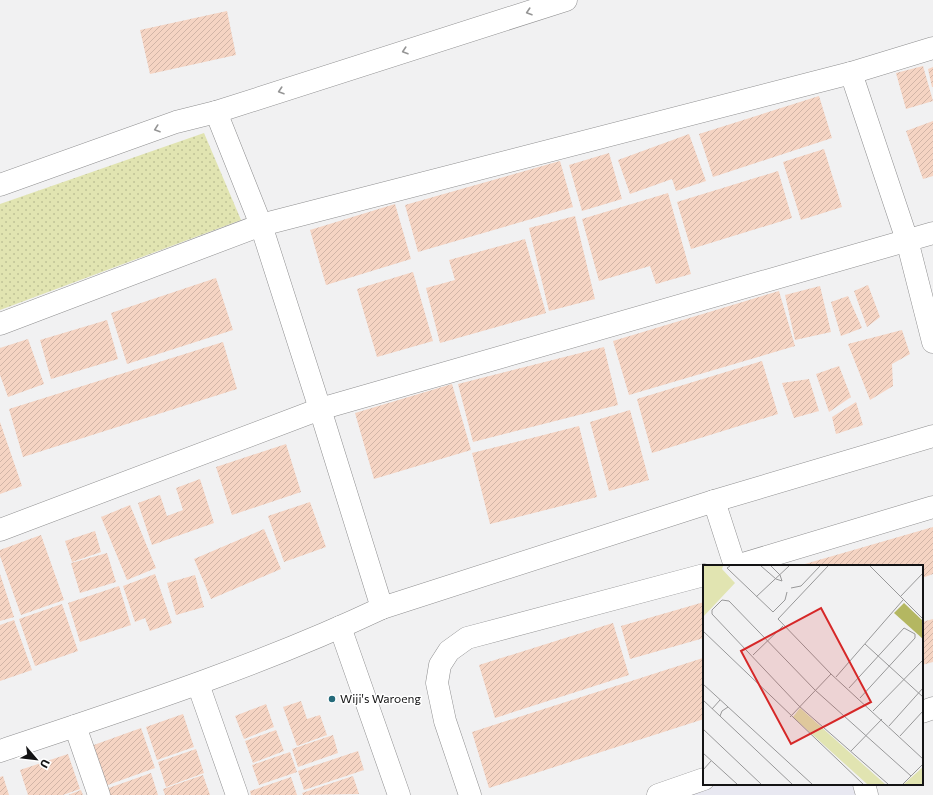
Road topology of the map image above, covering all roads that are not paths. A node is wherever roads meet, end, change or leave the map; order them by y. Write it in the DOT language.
graph roads {
  1 [pos="566,0"];
  2 [pos="933,48"];
  3 [pos="852,73"];
  4 [pos="216,112"];
  5 [pos="0,185"];
  6 [pos="262,225"];
  7 [pos="933,233"];
  8 [pos="907,240"];
  9 [pos="0,324"];
  10 [pos="933,342"];
  11 [pos="320,409"];
  12 [pos="933,436"];
  13 [pos="714,501"];
  14 [pos="933,507"];
  15 [pos="0,530"];
  16 [pos="735,565"];
  17 [pos="738,565"];
  18 [pos="703,575"];
  19 [pos="382,608"];
  20 [pos="340,627"];
  21 [pos="198,684"];
  22 [pos="933,708"];
  23 [pos="923,712"];
  24 [pos="75,726"];
  25 [pos="0,751"];
  26 [pos="703,779"];
  27 [pos="864,785"];
  28 [pos="99,795"];
  29 [pos="237,795"];
  30 [pos="399,795"];
  31 [pos="470,795"];
  32 [pos="658,795"];
  33 [pos="868,795"];
  1 -- 4 [label="street, one-way"];
  2 -- 3 [label="street"];
  3 -- 6 [label="street"];
  3 -- 8 [label="street"];
  4 -- 5 [label="street, one-way"];
  4 -- 6 [label="street"];
  6 -- 9 [label="street"];
  6 -- 11 [label="street"];
  7 -- 8 [label="street"];
  8 -- 10 [label="street"];
  8 -- 11 [label="street"];
  11 -- 15 [label="street"];
  11 -- 19 [label="street"];
  12 -- 13 [label="street"];
  13 -- 16 [label="street"];
  13 -- 19 [label="street"];
  14 -- 17 [label="street"];
  18 -- 31 [label="street"];
  19 -- 20 [label="street"];
  20 -- 21 [label="street"];
  20 -- 30 [label="street"];
  21 -- 24 [label="street"];
  21 -- 29 [label="street"];
  22 -- 23 [label="street"];
  24 -- 25 [label="street"];
  24 -- 28 [label="street"];
  26 -- 32 [label="street"];
  27 -- 33 [label="street"];
}
